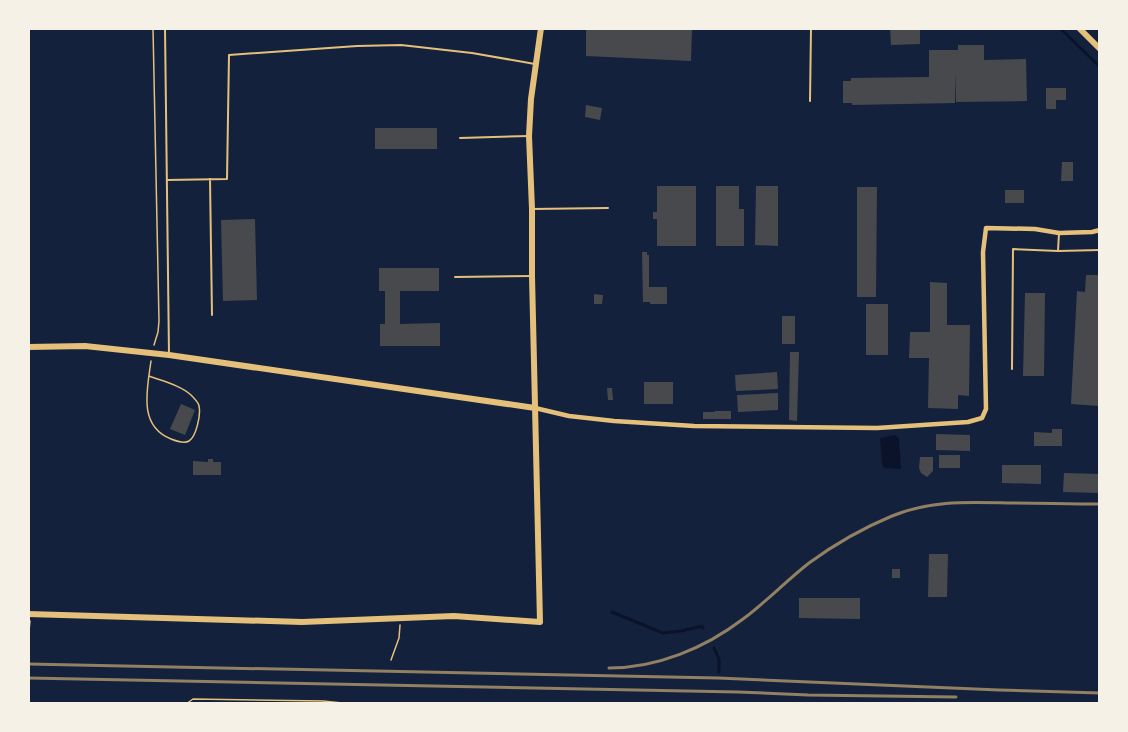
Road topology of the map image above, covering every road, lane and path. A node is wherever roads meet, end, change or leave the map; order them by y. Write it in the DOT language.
graph roads {
  1 [pos="153,28"];
  2 [pos="165,28"];
  3 [pos="541,28"];
  4 [pos="811,28"];
  5 [pos="1079,28"];
  6 [pos="1100,49"];
  7 [pos="536,64"];
  8 [pos="810,101"];
  9 [pos="529,136"];
  10 [pos="459,138"];
  11 [pos="210,179"];
  12 [pos="167,180"];
  13 [pos="608,208"];
  14 [pos="532,209"];
  15 [pos="1100,230"];
  16 [pos="1059,233"];
  17 [pos="1100,250"];
  18 [pos="1058,251"];
  19 [pos="532,276"];
  20 [pos="455,277"];
  21 [pos="212,315"];
  22 [pos="28,347"];
  23 [pos="152,353"];
  24 [pos="169,355"];
  25 [pos="1012,369"];
  26 [pos="149,376"];
  27 [pos="535,408"];
  28 [pos="29,614"];
  29 [pos="400,618"];
  30 [pos="28,641"];
  31 [pos="391,660"];
  32 [pos="186,704"];
  33 [pos="352,704"];
  34 [pos="534,704"];
  35 [pos="539,704"];
  1 -- 23 [label="path"];
  2 -- 12 [label="lane"];
  3 -- 7 [label="street"];
  4 -- 8 [label="lane"];
  5 -- 6 [label="street"];
  7 -- 9 [label="street"];
  7 -- 11 [label="lane"];
  9 -- 10 [label="lane"];
  9 -- 14 [label="street"];
  11 -- 12 [label="lane"];
  11 -- 21 [label="lane"];
  12 -- 24 [label="lane"];
  13 -- 14 [label="lane"];
  14 -- 19 [label="street"];
  15 -- 16 [label="street"];
  16 -- 18 [label="lane"];
  16 -- 27 [label="street"];
  17 -- 18 [label="lane"];
  18 -- 25 [label="lane"];
  19 -- 20 [label="lane"];
  19 -- 27 [label="street"];
  22 -- 23 [label="street"];
  23 -- 24 [label="street"];
  23 -- 26 [label="path"];
  24 -- 27 [label="street"];
  26 -- 26 [label="path"];
  27 -- 29 [label="street"];
  28 -- 29 [label="street"];
  28 -- 30 [label="path"];
  29 -- 31 [label="path"];
  32 -- 33 [label="path"];
  34 -- 35 [label="path"];
}
